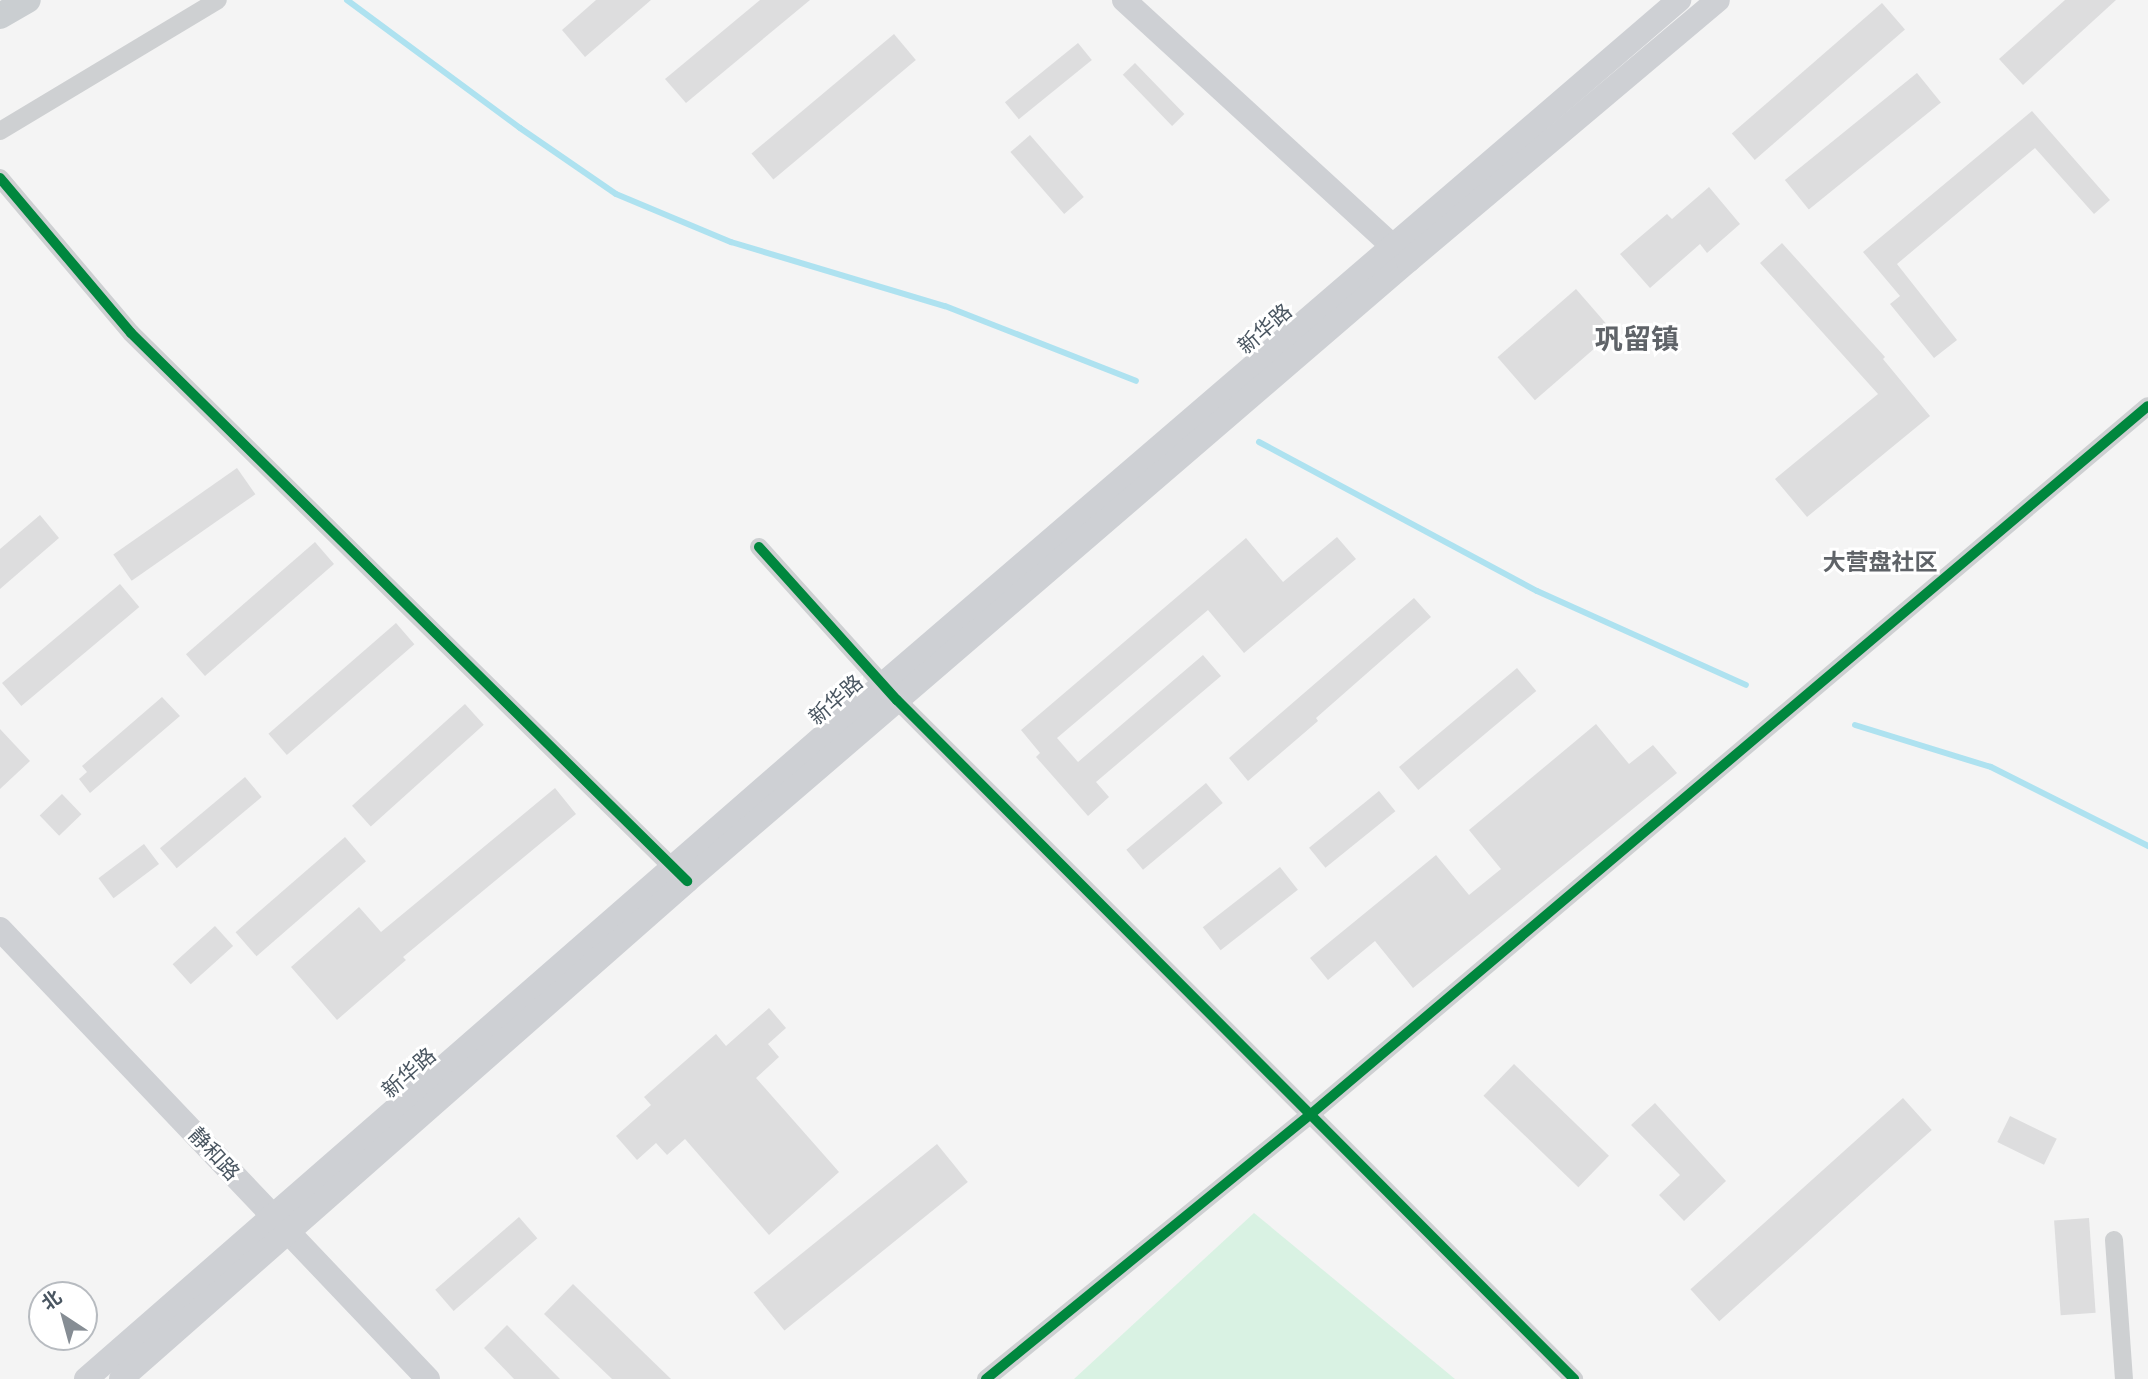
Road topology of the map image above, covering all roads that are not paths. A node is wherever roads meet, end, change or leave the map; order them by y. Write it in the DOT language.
graph roads {
  1 [pos="28,0"];
  2 [pos="218,0"];
  3 [pos="1124,0"];
  4 [pos="1679,0"];
  5 [pos="1718,0"];
  6 [pos="0,16"];
  7 [pos="0,131"];
  8 [pos="0,178"];
  9 [pos="1400,253"];
  10 [pos="2148,406"];
  11 [pos="759,547"];
  12 [pos="890,692"];
  13 [pos="680,874"];
  14 [pos="0,929"];
  15 [pos="1311,1114"];
  16 [pos="281,1226"];
  17 [pos="2114,1240"];
  18 [pos="86,1379"];
  19 [pos="121,1379"];
  20 [pos="428,1379"];
  21 [pos="986,1379"];
  22 [pos="1574,1379"];
  23 [pos="2124,1379"];
  1 -- 6 [label="main road"];
  2 -- 7 [label="street"];
  3 -- 9 [label="main road"];
  4 -- 9 [label="main road, 新华路"];
  5 -- 9 [label="main road, 新华路"];
  8 -- 13 [label="street"];
  9 -- 12 [label="main road, 新华路"];
  10 -- 15 [label="street"];
  11 -- 12 [label="street"];
  12 -- 13 [label="main road, 新华路"];
  12 -- 15 [label="street"];
  13 -- 16 [label="main road, 新华路"];
  14 -- 16 [label="main road, 静和路"];
  15 -- 21 [label="street"];
  15 -- 22 [label="street"];
  16 -- 18 [label="main road, 新华路"];
  16 -- 19 [label="main road, 新华路"];
  16 -- 20 [label="main road, 静和路"];
  17 -- 23 [label="street"];
}
